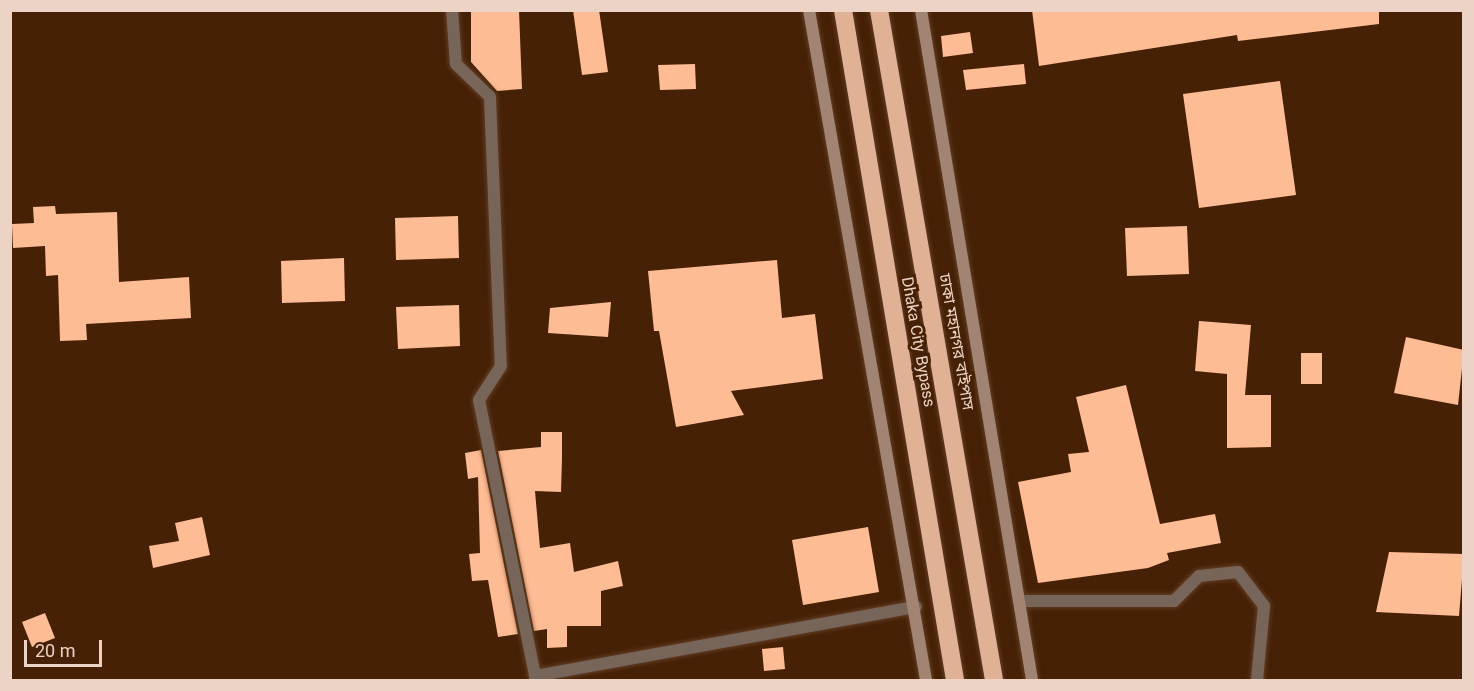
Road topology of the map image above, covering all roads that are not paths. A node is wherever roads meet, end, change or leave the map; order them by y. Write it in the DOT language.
graph roads {
  1 [pos="452,10"];
  2 [pos="809,10"];
  3 [pos="843,10"];
  4 [pos="879,10"];
  5 [pos="921,10"];
  6 [pos="1020,601"];
  7 [pos="916,607"];
  8 [pos="926,681"];
  9 [pos="955,681"];
  10 [pos="994,681"];
  11 [pos="1032,681"];
  12 [pos="1257,681"];
  1 -- 7 [label="street"];
  2 -- 7 [label="main road"];
  3 -- 9 [label="highway, Dhaka City Bypass"];
  4 -- 10 [label="highway, ঢাকা মহানগর বাইপাস"];
  5 -- 6 [label="main road"];
  6 -- 11 [label="main road"];
  6 -- 12 [label="street"];
  7 -- 8 [label="main road"];
}
